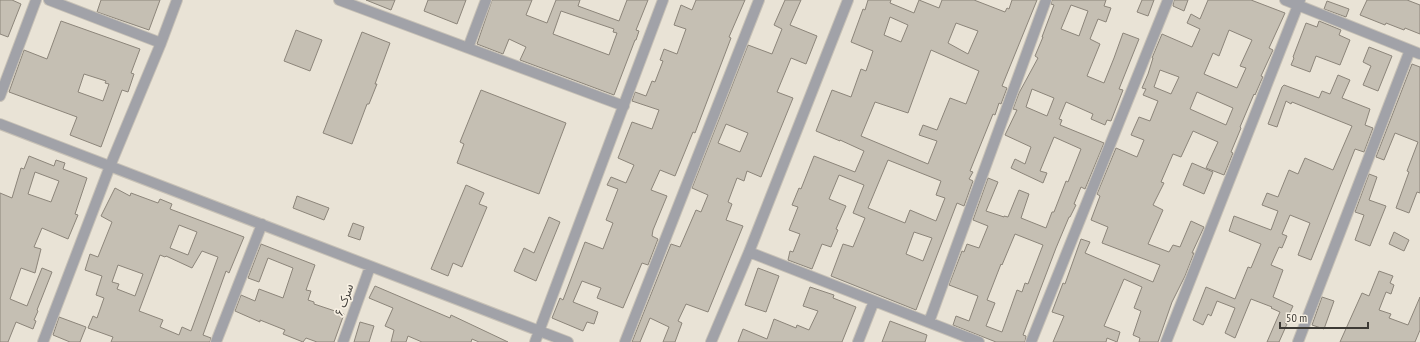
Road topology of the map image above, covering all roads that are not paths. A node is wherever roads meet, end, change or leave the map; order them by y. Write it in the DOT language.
graph roads {
  1 [pos="36,0"];
  2 [pos="48,0"];
  3 [pos="177,0"];
  4 [pos="486,0"];
  5 [pos="663,0"];
  6 [pos="758,0"];
  7 [pos="848,0"];
  8 [pos="1046,0"];
  9 [pos="1168,0"];
  10 [pos="1285,0"];
  11 [pos="342,1"];
  12 [pos="1299,3"];
  13 [pos="161,43"];
  14 [pos="468,48"];
  15 [pos="1415,52"];
  16 [pos="0,96"];
  17 [pos="624,106"];
  18 [pos="0,124"];
  19 [pos="110,166"];
  20 [pos="262,224"];
  21 [pos="749,252"];
  22 [pos="370,267"];
  23 [pos="874,301"];
  24 [pos="929,322"];
  25 [pos="540,331"];
  26 [pos="43,342"];
  27 [pos="216,342"];
  28 [pos="343,342"];
  29 [pos="535,342"];
  30 [pos="568,342"];
  31 [pos="625,342"];
  32 [pos="711,342"];
  33 [pos="858,342"];
  34 [pos="979,342"];
  35 [pos="1031,342"];
  36 [pos="1166,342"];
  37 [pos="1298,342"];
  1 -- 16 [label="street"];
  2 -- 13 [label="street"];
  3 -- 13 [label="street"];
  4 -- 14 [label="street"];
  5 -- 17 [label="street"];
  6 -- 31 [label="street"];
  7 -- 21 [label="street"];
  8 -- 24 [label="street"];
  9 -- 35 [label="street"];
  10 -- 12 [label="street"];
  11 -- 14 [label="street"];
  12 -- 15 [label="street"];
  12 -- 36 [label="street"];
  13 -- 19 [label="street"];
  14 -- 17 [label="street"];
  15 -- 37 [label="street"];
  17 -- 25 [label="street"];
  18 -- 19 [label="street"];
  19 -- 20 [label="street"];
  19 -- 26 [label="street"];
  20 -- 22 [label="street"];
  20 -- 27 [label="street"];
  21 -- 23 [label="street"];
  21 -- 32 [label="street"];
  22 -- 25 [label="street"];
  22 -- 28 [label="street, سرک ۶"];
  23 -- 24 [label="street"];
  23 -- 33 [label="street"];
  24 -- 34 [label="street"];
  25 -- 29 [label="street"];
  25 -- 30 [label="street"];
}
